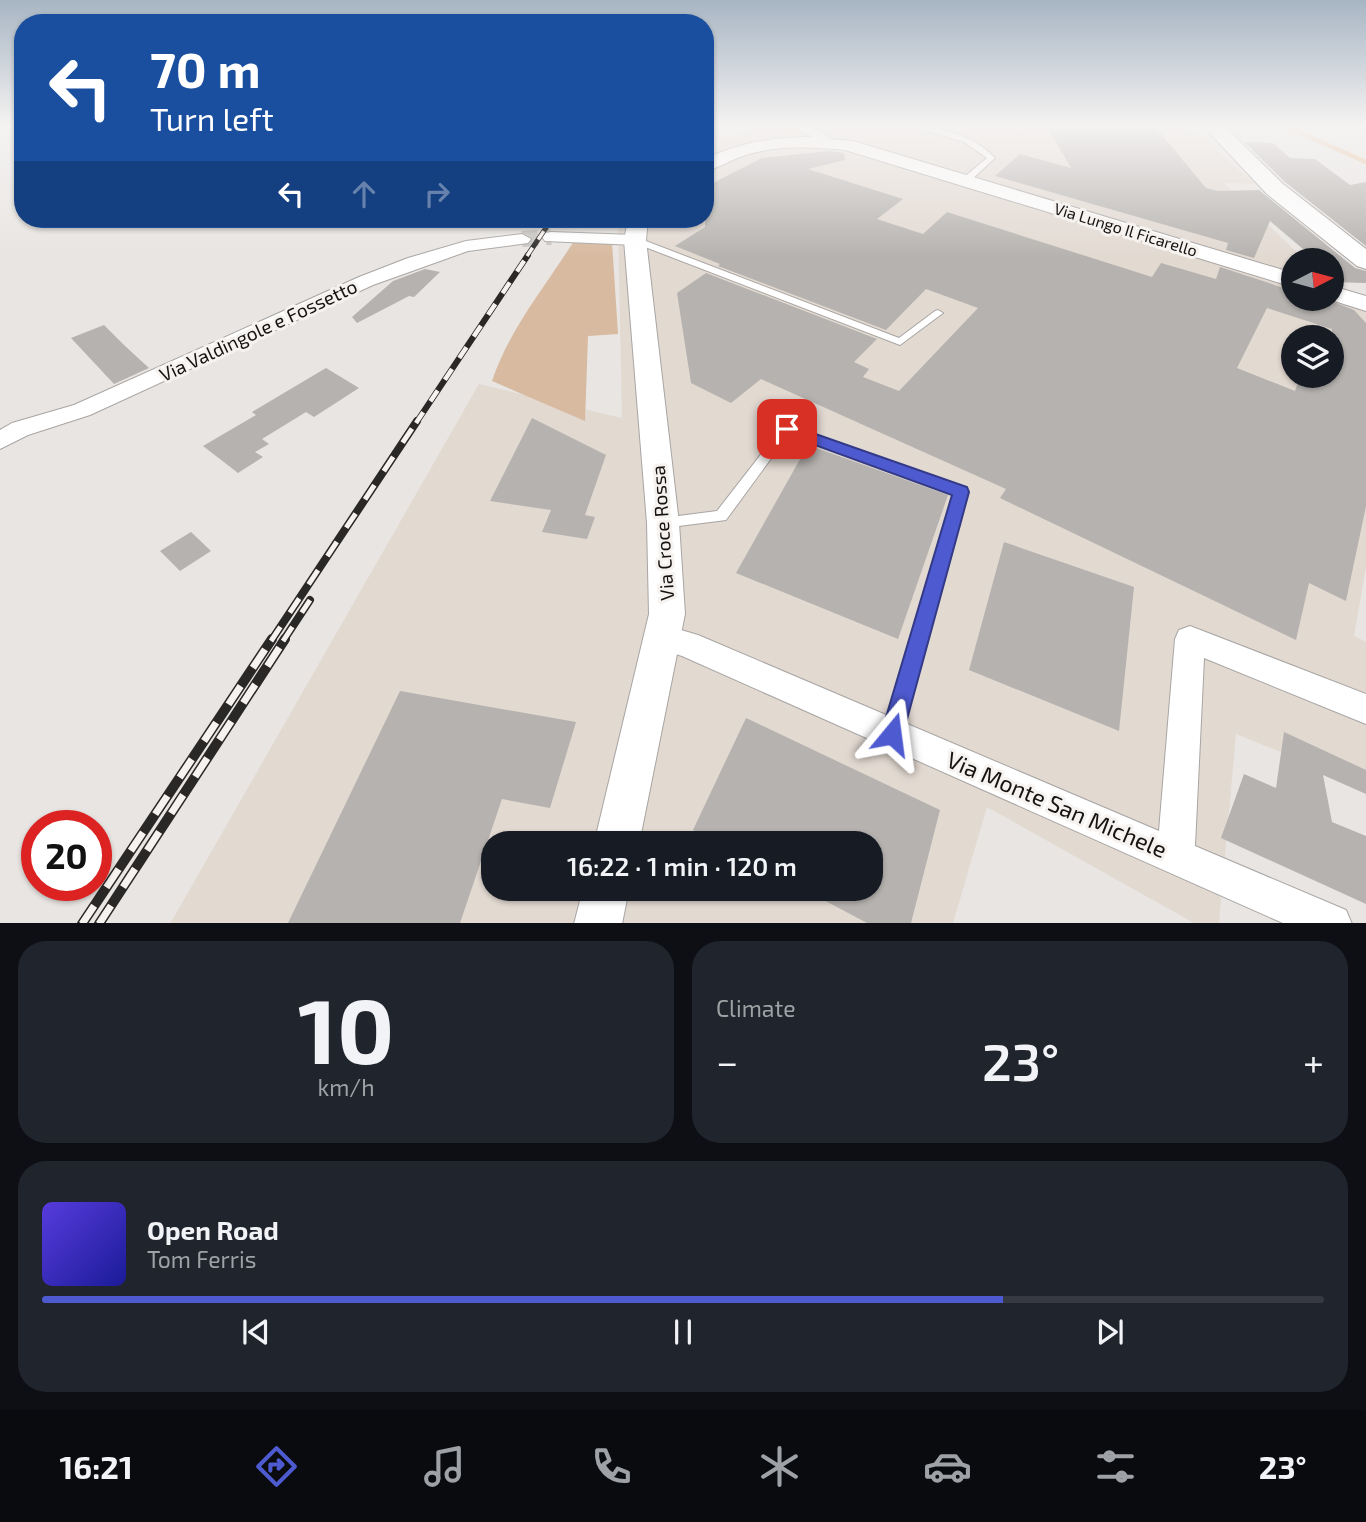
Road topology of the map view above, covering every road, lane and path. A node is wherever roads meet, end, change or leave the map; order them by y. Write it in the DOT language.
graph roads {
  1 [pos="932,170"];
  2 [pos="976,170"];
  3 [pos="1255,170"];
  4 [pos="965,180"];
  5 [pos="636,229"];
  6 [pos="551,237"];
  7 [pos="522,239"];
  8 [pos="1366,261"];
  9 [pos="1281,276"];
  10 [pos="1344,292"];
  11 [pos="1366,294"];
  12 [pos="1344,296"];
  13 [pos="1366,304"];
  14 [pos="938,313"];
  15 [pos="0,441"];
  16 [pos="663,523"];
  17 [pos="664,638"];
  18 [pos="1366,709"];
  19 [pos="892,734"];
  20 [pos="619,831"];
  21 [pos="1176,854"];
  22 [pos="603,901"];
  23 [pos="598,923"];
  24 [pos="1332,923"];
  1 -- 4 [label="street, Via Lungo Il Ficarello"];
  2 -- 4 [label="lane"];
  3 -- 8 [label="main road"];
  4 -- 9 [label="street, Via Lungo Il Ficarello"];
  5 -- 6 [label="street"];
  5 -- 14 [label="lane"];
  5 -- 16 [label="street, Via Croce Rossa"];
  7 -- 15 [label="street, Via Valdingole e Fossetto"];
  10 -- 11 [label="street"];
  12 -- 13 [label="street"];
  16 -- 17 [label="street, Via Croce Rossa"];
  16 -- 19 [label="lane"];
  17 -- 19 [label="street, Via Monte San Michele"];
  17 -- 20 [label="street, Via Croce Rossa"];
  18 -- 21 [label="street"];
  19 -- 21 [label="street, Via Monte San Michele"];
  21 -- 24 [label="street, Via Monte San Michele"];
  22 -- 23 [label="street"];
}
